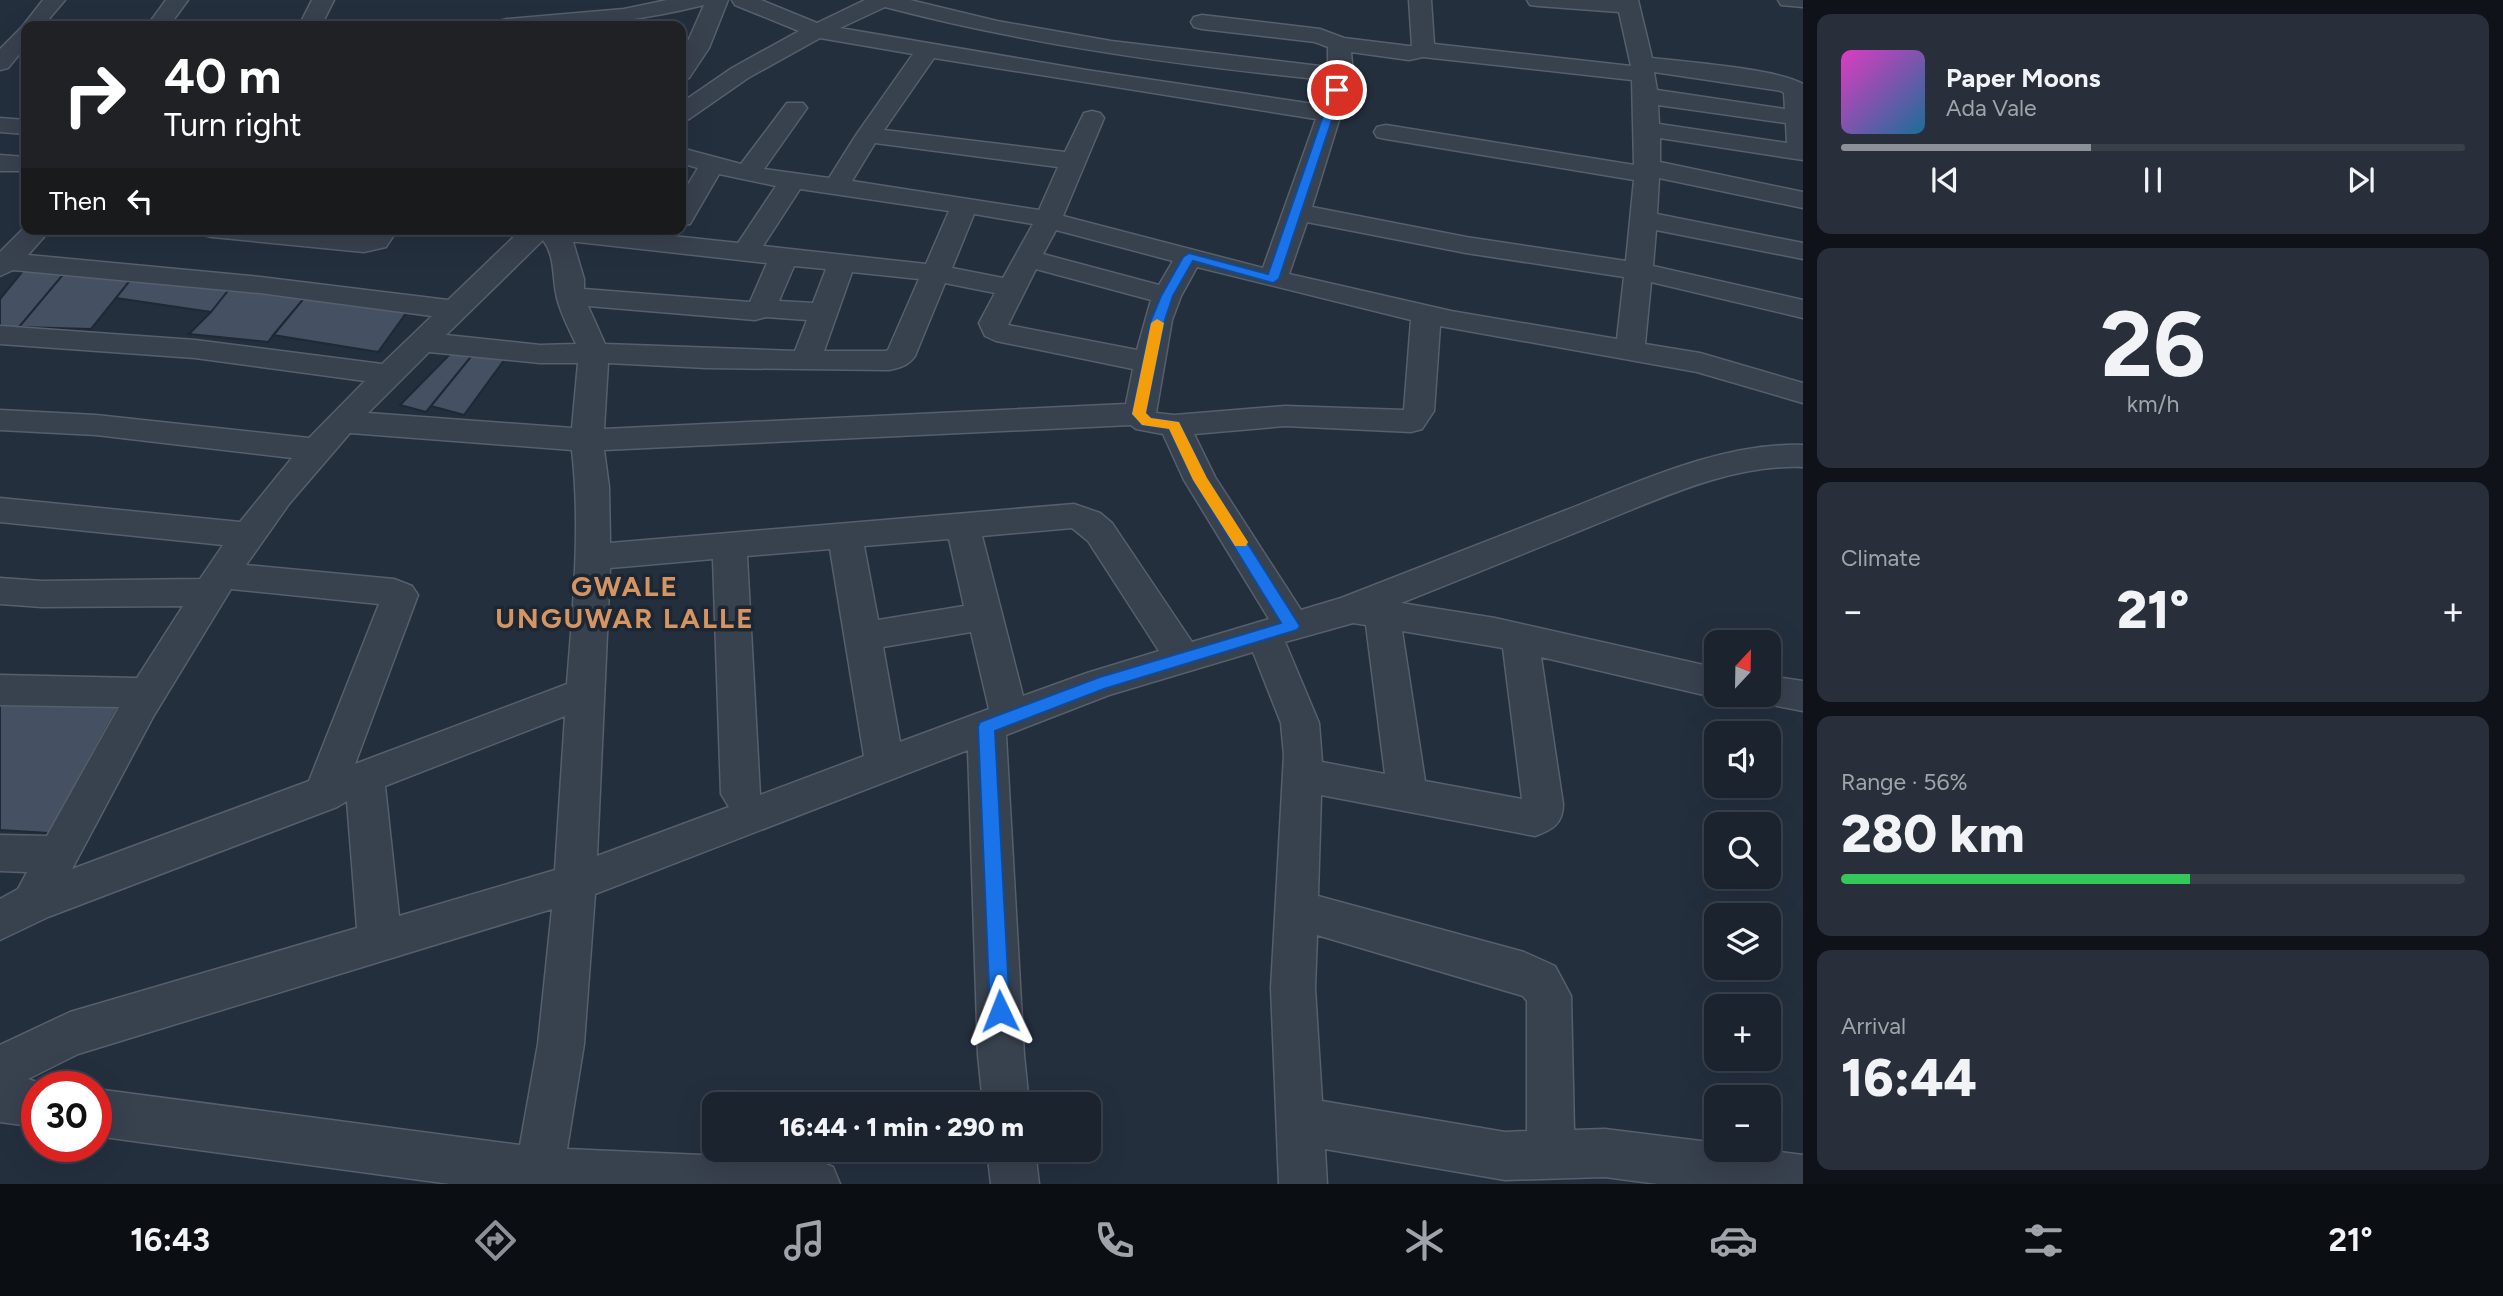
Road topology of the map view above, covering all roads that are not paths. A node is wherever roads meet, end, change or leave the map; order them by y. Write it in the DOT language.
graph roads {
  1 [pos="54,0"];
  2 [pos="177,0"];
  3 [pos="323,0"];
  4 [pos="570,0"];
  5 [pos="701,0"];
  6 [pos="717,0"];
  7 [pos="743,0"];
  8 [pos="883,0"];
  9 [pos="1420,0"];
  10 [pos="1538,0"];
  11 [pos="1789,0"];
  12 [pos="1803,1"];
  13 [pos="1628,3"];
  14 [pos="624,14"];
  15 [pos="36,21"];
  16 [pos="162,21"];
  17 [pos="312,21"];
  18 [pos="552,21"];
  19 [pos="572,21"];
  20 [pos="1202,22"];
  21 [pos="817,31"];
  22 [pos="21,39"];
  23 [pos="1339,44"];
  24 [pos="1423,50"];
  25 [pos="927,51"];
  26 [pos="0,64"];
  27 [pos="21,66"];
  28 [pos="686,66"];
  29 [pos="1341,75"];
  30 [pos="1645,78"];
  31 [pos="795,108"];
  32 [pos="686,110"];
  33 [pos="1330,114"];
  34 [pos="1092,118"];
  35 [pos="1799,118"];
  36 [pos="0,125"];
  37 [pos="21,127"];
  38 [pos="1647,129"];
  39 [pos="1386,132"];
  40 [pos="868,135"];
  41 [pos="1802,152"];
  42 [pos="686,156"];
  43 [pos="1073,161"];
  44 [pos="0,163"];
  45 [pos="713,163"];
  46 [pos="21,164"];
  47 [pos="1645,170"];
  48 [pos="747,174"];
  49 [pos="793,180"];
  50 [pos="837,186"];
  51 [pos="1803,200"];
  52 [pos="965,205"];
  53 [pos="686,209"];
  54 [pos="1296,212"];
  55 [pos="1642,219"];
  56 [pos="1048,220"];
  57 [pos="273,235"];
  58 [pos="382,235"];
  59 [pos="532,235"];
  60 [pos="560,235"];
  61 [pos="648,235"];
  62 [pos="670,236"];
  63 [pos="13,249"];
  64 [pos="1803,251"];
  65 [pos="746,253"];
  66 [pos="784,256"];
  67 [pos="1189,257"];
  68 [pos="1027,258"];
  69 [pos="842,263"];
  70 [pos="1637,271"];
  71 [pos="936,273"];
  72 [pos="1273,279"];
  73 [pos="1011,288"];
  74 [pos="570,296"];
  75 [pos="1167,296"];
  76 [pos="762,308"];
  77 [pos="1803,309"];
  78 [pos="455,310"];
  79 [pos="823,313"];
  80 [pos="1426,314"];
  81 [pos="0,335"];
  82 [pos="423,342"];
  83 [pos="1629,352"];
  84 [pos="594,353"];
  85 [pos="806,361"];
  86 [pos="1148,362"];
  87 [pos="388,374"];
  88 [pos="1803,393"];
  89 [pos="1139,414"];
  90 [pos="0,420"];
  91 [pos="343,422"];
  92 [pos="1174,425"];
  93 [pos="587,440"];
  94 [pos="317,450"];
  95 [pos="1803,456"];
  96 [pos="0,510"];
  97 [pos="962,526"];
  98 [pos="248,535"];
  99 [pos="845,536"];
  100 [pos="729,545"];
  101 [pos="593,557"];
  102 [pos="216,583"];
  103 [pos="0,591"];
  104 [pos="1366,611"];
  105 [pos="984,616"];
  106 [pos="1278,630"];
  107 [pos="862,637"];
  108 [pos="1520,638"];
  109 [pos="1183,659"];
  110 [pos="1704,680"];
  111 [pos="0,690"];
  112 [pos="148,692"];
  113 [pos="585,693"];
  114 [pos="1782,693"];
  115 [pos="1803,696"];
  116 [pos="998,723"];
  117 [pos="885,766"];
  118 [pos="1302,775"];
  119 [pos="365,778"];
  120 [pos="1407,793"];
  121 [pos="741,794"];
  122 [pos="323,795"];
  123 [pos="0,853"];
  124 [pos="58,854"];
  125 [pos="575,883"];
  126 [pos="1297,910"];
  127 [pos="16,911"];
  128 [pos="380,943"];
  129 [pos="3,1078"];
  130 [pos="21,1092"];
  131 [pos="1005,1092"];
  132 [pos="112,1114"];
  133 [pos="1300,1121"];
  134 [pos="1551,1156"];
  135 [pos="1012,1162"];
  136 [pos="538,1178"];
  137 [pos="1803,1179"];
  138 [pos="816,1184"];
  139 [pos="1015,1184"];
  140 [pos="1303,1184"];
  1 -- 15 [label="street"];
  2 -- 16 [label="street"];
  3 -- 17 [label="street"];
  4 -- 18 [label="street"];
  5 -- 14 [label="street"];
  6 -- 28 [label="street"];
  7 -- 21 [label="street"];
  8 -- 21 [label="street"];
  8 -- 29 [label="street"];
  9 -- 24 [label="street"];
  10 -- 13 [label="street"];
  11 -- 12 [label="street"];
  13 -- 30 [label="street"];
  14 -- 19 [label="street"];
  20 -- 23 [label="street"];
  21 -- 25 [label="street"];
  21 -- 32 [label="street"];
  22 -- 26 [label="street"];
  23 -- 24 [label="street"];
  23 -- 29 [label="street"];
  24 -- 30 [label="street"];
  25 -- 33 [label="street"];
  25 -- 40 [label="street"];
  26 -- 27 [label="street"];
  29 -- 33 [label="street"];
  30 -- 35 [label="street"];
  30 -- 35 [label="street"];
  30 -- 38 [label="street"];
  31 -- 48 [label="street"];
  33 -- 54 [label="street"];
  34 -- 43 [label="street"];
  35 -- 41 [label="street"];
  36 -- 37 [label="street"];
  38 -- 41 [label="street"];
  38 -- 47 [label="street"];
  39 -- 47 [label="street"];
  40 -- 43 [label="street"];
  40 -- 50 [label="street"];
  42 -- 45 [label="street"];
  43 -- 56 [label="street"];
  44 -- 46 [label="street"];
  45 -- 48 [label="street"];
  45 -- 53 [label="street"];
  47 -- 51 [label="street"];
  47 -- 55 [label="street"];
  48 -- 49 [label="street"];
  49 -- 50 [label="street"];
  49 -- 65 [label="street"];
  50 -- 52 [label="street"];
  52 -- 56 [label="street"];
  52 -- 71 [label="street"];
  54 -- 70 [label="street"];
  54 -- 72 [label="street"];
  55 -- 64 [label="street"];
  55 -- 70 [label="street"];
  56 -- 67 [label="street"];
  56 -- 68 [label="street"];
  57 -- 58 [label="street"];
  59 -- 78 [label="street"];
  60 -- 74 [label="street"];
  61 -- 62 [label="street"];
  62 -- 65 [label="street"];
  63 -- 78 [label="street"];
  65 -- 66 [label="street"];
  66 -- 69 [label="street"];
  66 -- 76 [label="street"];
  67 -- 72 [label="street"];
  67 -- 75 [label="street"];
  68 -- 73 [label="street"];
  68 -- 75 [label="street"];
  69 -- 71 [label="street"];
  69 -- 79 [label="street"];
  70 -- 77 [label="street"];
  70 -- 83 [label="street"];
  71 -- 73 [label="street"];
  71 -- 85 [label="street"];
  72 -- 80 [label="street"];
  73 -- 86 [label="street"];
  74 -- 76 [label="street"];
  74 -- 84 [label="street"];
  75 -- 86 [label="street"];
  76 -- 79 [label="street"];
  78 -- 82 [label="street"];
  79 -- 85 [label="street"];
  80 -- 83 [label="street"];
  80 -- 92 [label="street"];
  81 -- 87 [label="street"];
  82 -- 84 [label="street"];
  82 -- 87 [label="street"];
  83 -- 88 [label="street"];
  84 -- 85 [label="street"];
  84 -- 93 [label="street"];
  86 -- 89 [label="street"];
  87 -- 91 [label="street"];
  89 -- 92 [label="street"];
  89 -- 93 [label="street"];
  90 -- 94 [label="street"];
  91 -- 93 [label="street"];
  91 -- 94 [label="street"];
  92 -- 106 [label="street"];
  93 -- 101 [label="street"];
  94 -- 98 [label="street"];
  95 -- 104 [label="street"];
  96 -- 98 [label="street"];
  97 -- 99 [label="street"];
  97 -- 105 [label="street"];
  97 -- 109 [label="street"];
  98 -- 102 [label="street"];
  99 -- 100 [label="street"];
  99 -- 107 [label="street"];
  100 -- 101 [label="street"];
  100 -- 121 [label="street"];
  101 -- 113 [label="street"];
  102 -- 103 [label="street"];
  102 -- 112 [label="street"];
  102 -- 122 [label="street"];
  104 -- 106 [label="street"];
  104 -- 108 [label="street"];
  104 -- 120 [label="street"];
  105 -- 107 [label="street"];
  105 -- 116 [label="street"];
  106 -- 109 [label="street"];
  106 -- 118 [label="street"];
  107 -- 117 [label="street"];
  108 -- 110 [label="street"];
  108 -- 120 [label="street"];
  109 -- 116 [label="street"];
  111 -- 112 [label="street"];
  112 -- 124 [label="street"];
  113 -- 119 [label="street"];
  113 -- 125 [label="street"];
  114 -- 115 [label="street"];
  116 -- 117 [label="street"];
  116 -- 131 [label="street"];
  117 -- 125 [label="street"];
  118 -- 120 [label="street"];
  118 -- 126 [label="street"];
  119 -- 122 [label="street"];
  119 -- 128 [label="street"];
  122 -- 127 [label="street"];
  123 -- 124 [label="street"];
  124 -- 127 [label="street"];
  125 -- 128 [label="street"];
  125 -- 136 [label="street"];
  126 -- 133 [label="street"];
  126 -- 134 [label="street"];
  128 -- 129 [label="street"];
  129 -- 130 [label="street"];
  132 -- 136 [label="street"];
  133 -- 134 [label="street"];
  133 -- 140 [label="street"];
  134 -- 137 [label="street"];
  135 -- 139 [label="street"];
  136 -- 138 [label="street"];
}
